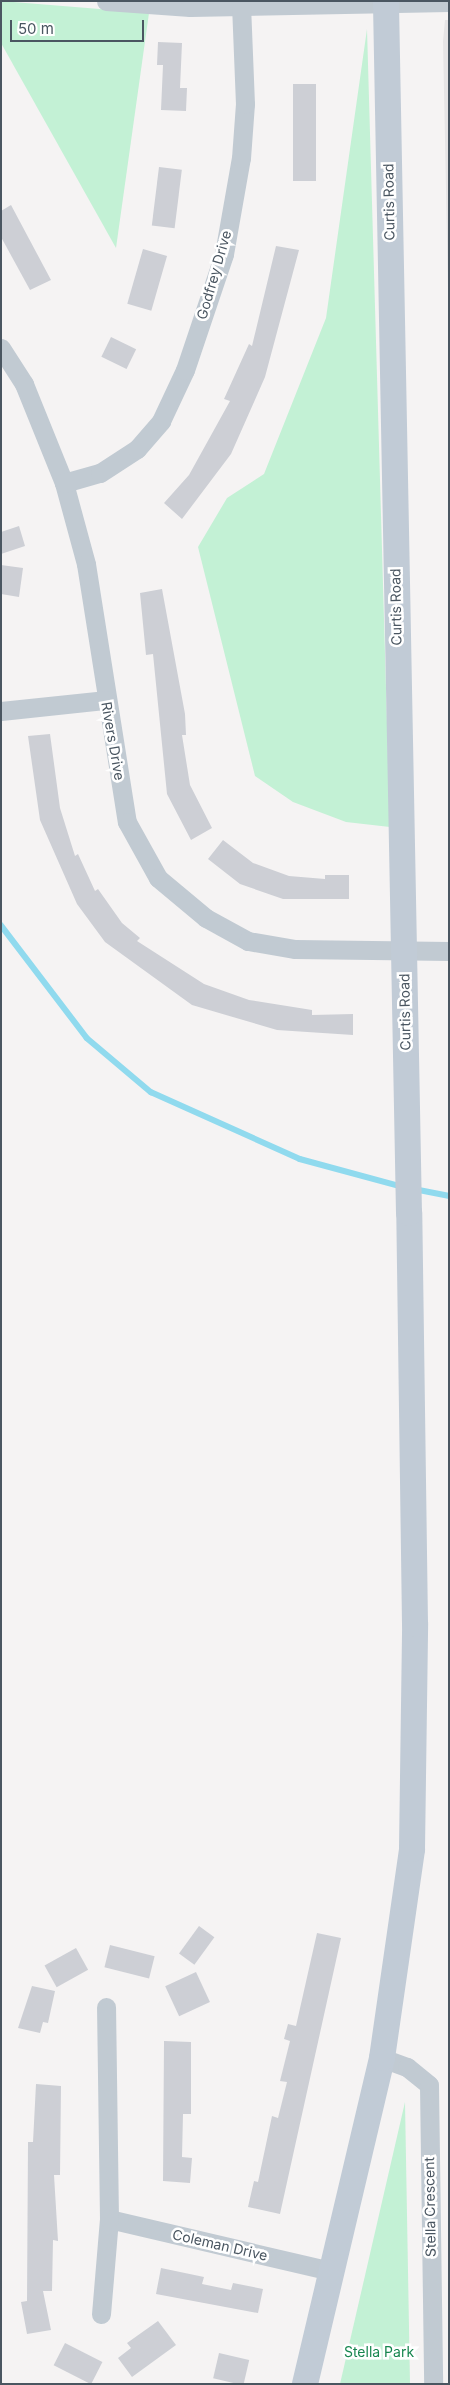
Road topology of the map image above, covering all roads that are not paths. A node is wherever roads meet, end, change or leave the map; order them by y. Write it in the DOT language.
graph roads {
  1 [pos="106,1"];
  2 [pos="386,2"];
  3 [pos="449,2"];
  4 [pos="241,6"];
  5 [pos="1,348"];
  6 [pos="64,483"];
  7 [pos="106,700"];
  8 [pos="1,712"];
  9 [pos="449,951"];
  10 [pos="404,953"];
  11 [pos="106,2008"];
  12 [pos="382,2058"];
  13 [pos="109,2219"];
  14 [pos="330,2271"];
  15 [pos="101,2314"];
  16 [pos="305,2384"];
  17 [pos="433,2384"];
  1 -- 4 [label="street"];
  2 -- 3 [label="street"];
  2 -- 4 [label="street"];
  2 -- 10 [label="main road, Curtis Road"];
  4 -- 6 [label="street, Godfrey Drive"];
  5 -- 6 [label="street, Rivers Drive"];
  6 -- 7 [label="street, Rivers Drive"];
  7 -- 8 [label="street"];
  7 -- 10 [label="street, Rivers Drive"];
  9 -- 10 [label="street, Rivers Drive"];
  10 -- 12 [label="main road, Curtis Road"];
  11 -- 13 [label="street"];
  12 -- 14 [label="main road, Curtis Road"];
  12 -- 17 [label="street, Stella Crescent"];
  13 -- 14 [label="street, Coleman Drive"];
  13 -- 15 [label="street"];
  14 -- 16 [label="main road, Curtis Road"];
}
